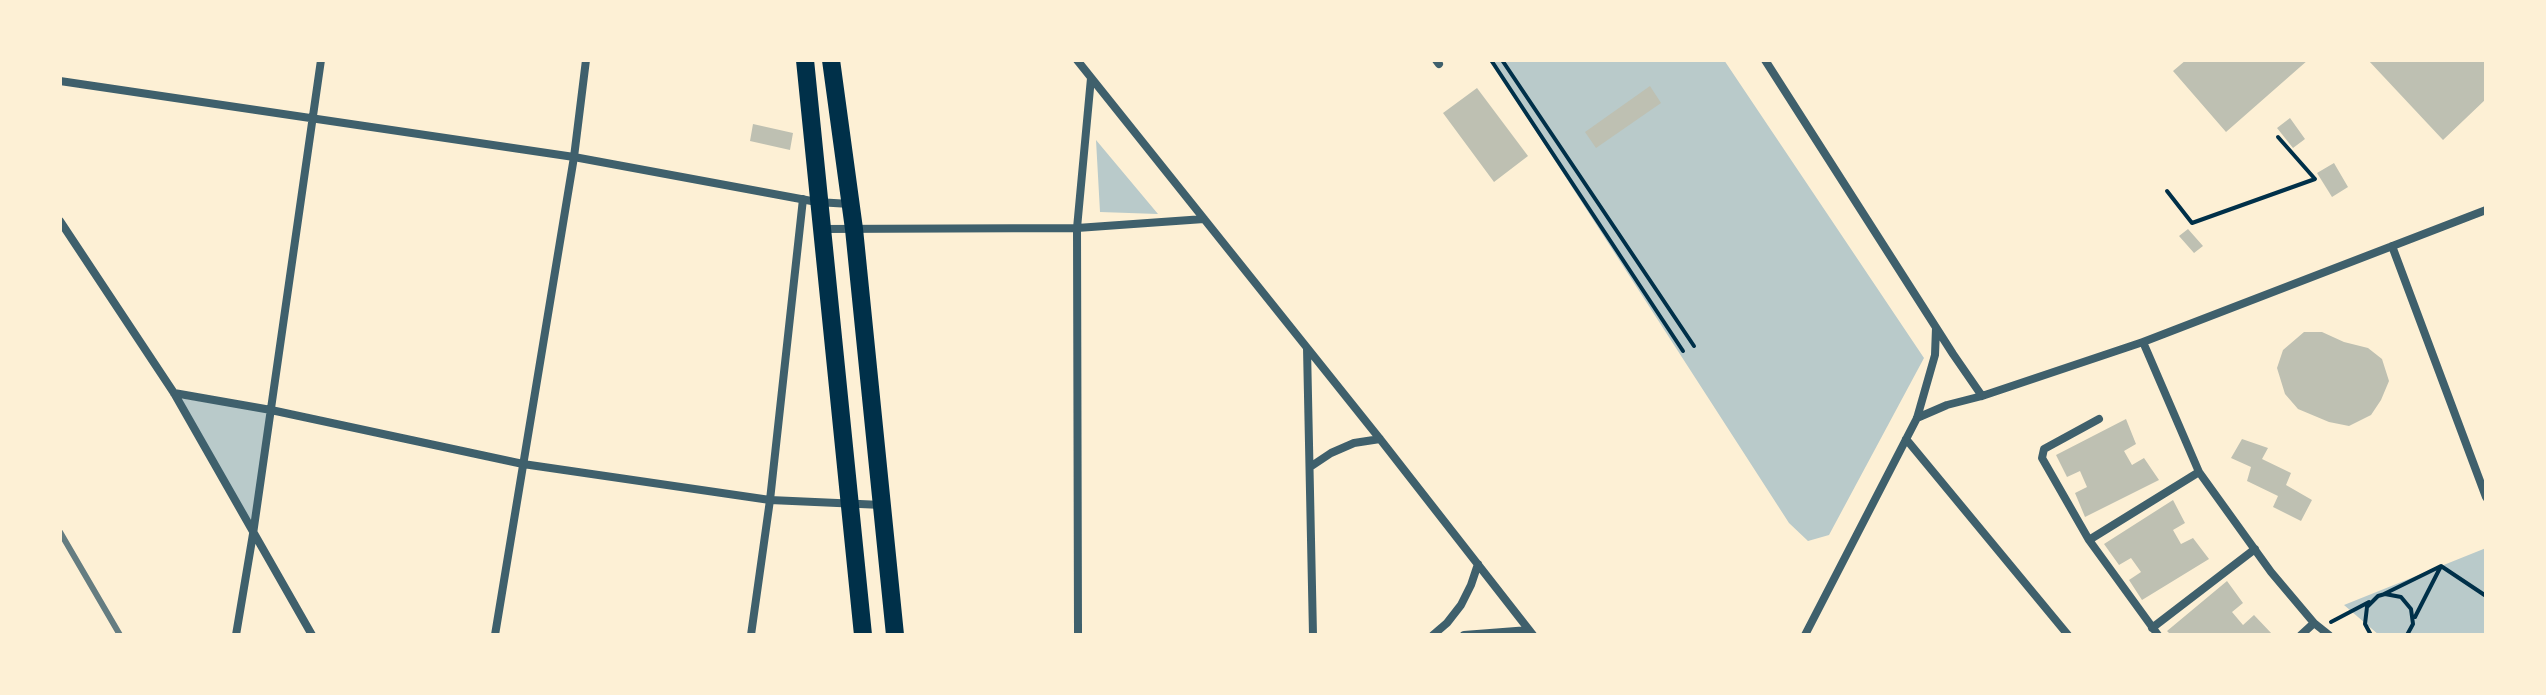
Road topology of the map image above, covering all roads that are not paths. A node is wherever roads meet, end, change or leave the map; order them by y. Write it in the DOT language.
graph roads {
  1 [pos="321,60"];
  2 [pos="586,60"];
  3 [pos="805,60"];
  4 [pos="831,60"];
  5 [pos="1077,60"];
  6 [pos="1765,60"];
  7 [pos="1091,78"];
  8 [pos="60,81"];
  9 [pos="313,118"];
  10 [pos="574,157"];
  11 [pos="810,200"];
  12 [pos="850,204"];
  13 [pos="2486,210"];
  14 [pos="1204,219"];
  15 [pos="60,221"];
  16 [pos="1077,228"];
  17 [pos="820,229"];
  18 [pos="854,229"];
  19 [pos="2392,246"];
  20 [pos="1936,327"];
  21 [pos="2143,342"];
  22 [pos="1307,347"];
  23 [pos="174,393"];
  24 [pos="1982,396"];
  25 [pos="271,410"];
  26 [pos="1917,418"];
  27 [pos="2099,419"];
  28 [pos="1380,439"];
  29 [pos="1906,439"];
  30 [pos="523,464"];
  31 [pos="1310,467"];
  32 [pos="2199,472"];
  33 [pos="2486,497"];
  34 [pos="770,500"];
  35 [pos="848,505"];
  36 [pos="882,505"];
  37 [pos="253,534"];
  38 [pos="2089,540"];
  39 [pos="2255,549"];
  40 [pos="1478,564"];
  41 [pos="2317,625"];
  42 [pos="2155,632"];
  43 [pos="1531,633"];
  44 [pos="236,635"];
  45 [pos="312,635"];
  46 [pos="495,635"];
  47 [pos="751,635"];
  48 [pos="863,635"];
  49 [pos="895,635"];
  50 [pos="1078,635"];
  51 [pos="1313,635"];
  52 [pos="1433,635"];
  53 [pos="1464,635"];
  54 [pos="1805,635"];
  55 [pos="2068,635"];
  56 [pos="2301,635"];
  57 [pos="2329,635"];
  1 -- 9 [label="street"];
  2 -- 10 [label="street"];
  3 -- 11 [label="main road"];
  4 -- 12 [label="main road"];
  5 -- 7 [label="street"];
  6 -- 20 [label="street"];
  7 -- 14 [label="street"];
  7 -- 16 [label="street"];
  8 -- 9 [label="street"];
  9 -- 10 [label="street"];
  9 -- 25 [label="street"];
  10 -- 11 [label="street"];
  10 -- 30 [label="street"];
  11 -- 12 [label="street"];
  11 -- 17 [label="main road"];
  11 -- 34 [label="street"];
  12 -- 18 [label="main road"];
  13 -- 19 [label="street"];
  14 -- 16 [label="street"];
  14 -- 22 [label="street"];
  15 -- 23 [label="street"];
  16 -- 18 [label="street"];
  16 -- 50 [label="street"];
  17 -- 18 [label="street"];
  17 -- 35 [label="main road"];
  18 -- 36 [label="main road"];
  19 -- 21 [label="street"];
  19 -- 33 [label="street"];
  20 -- 24 [label="street"];
  20 -- 26 [label="street"];
  21 -- 24 [label="street"];
  21 -- 32 [label="street"];
  22 -- 28 [label="street"];
  22 -- 31 [label="street"];
  23 -- 25 [label="street"];
  23 -- 37 [label="street"];
  24 -- 26 [label="street"];
  25 -- 30 [label="street"];
  25 -- 37 [label="street"];
  26 -- 29 [label="street"];
  27 -- 38 [label="street"];
  28 -- 31 [label="street"];
  28 -- 40 [label="street"];
  29 -- 54 [label="street"];
  29 -- 55 [label="street"];
  30 -- 34 [label="street"];
  30 -- 46 [label="street"];
  31 -- 51 [label="street"];
  32 -- 38 [label="street"];
  32 -- 39 [label="street"];
  34 -- 35 [label="street"];
  34 -- 47 [label="street"];
  35 -- 36 [label="street"];
  35 -- 48 [label="main road"];
  36 -- 49 [label="main road"];
  37 -- 44 [label="street"];
  37 -- 45 [label="street"];
  38 -- 42 [label="street"];
  39 -- 41 [label="street"];
  39 -- 42 [label="street"];
  40 -- 43 [label="street"];
  40 -- 52 [label="street"];
  41 -- 56 [label="street"];
  41 -- 57 [label="street"];
  43 -- 53 [label="street"];
}
